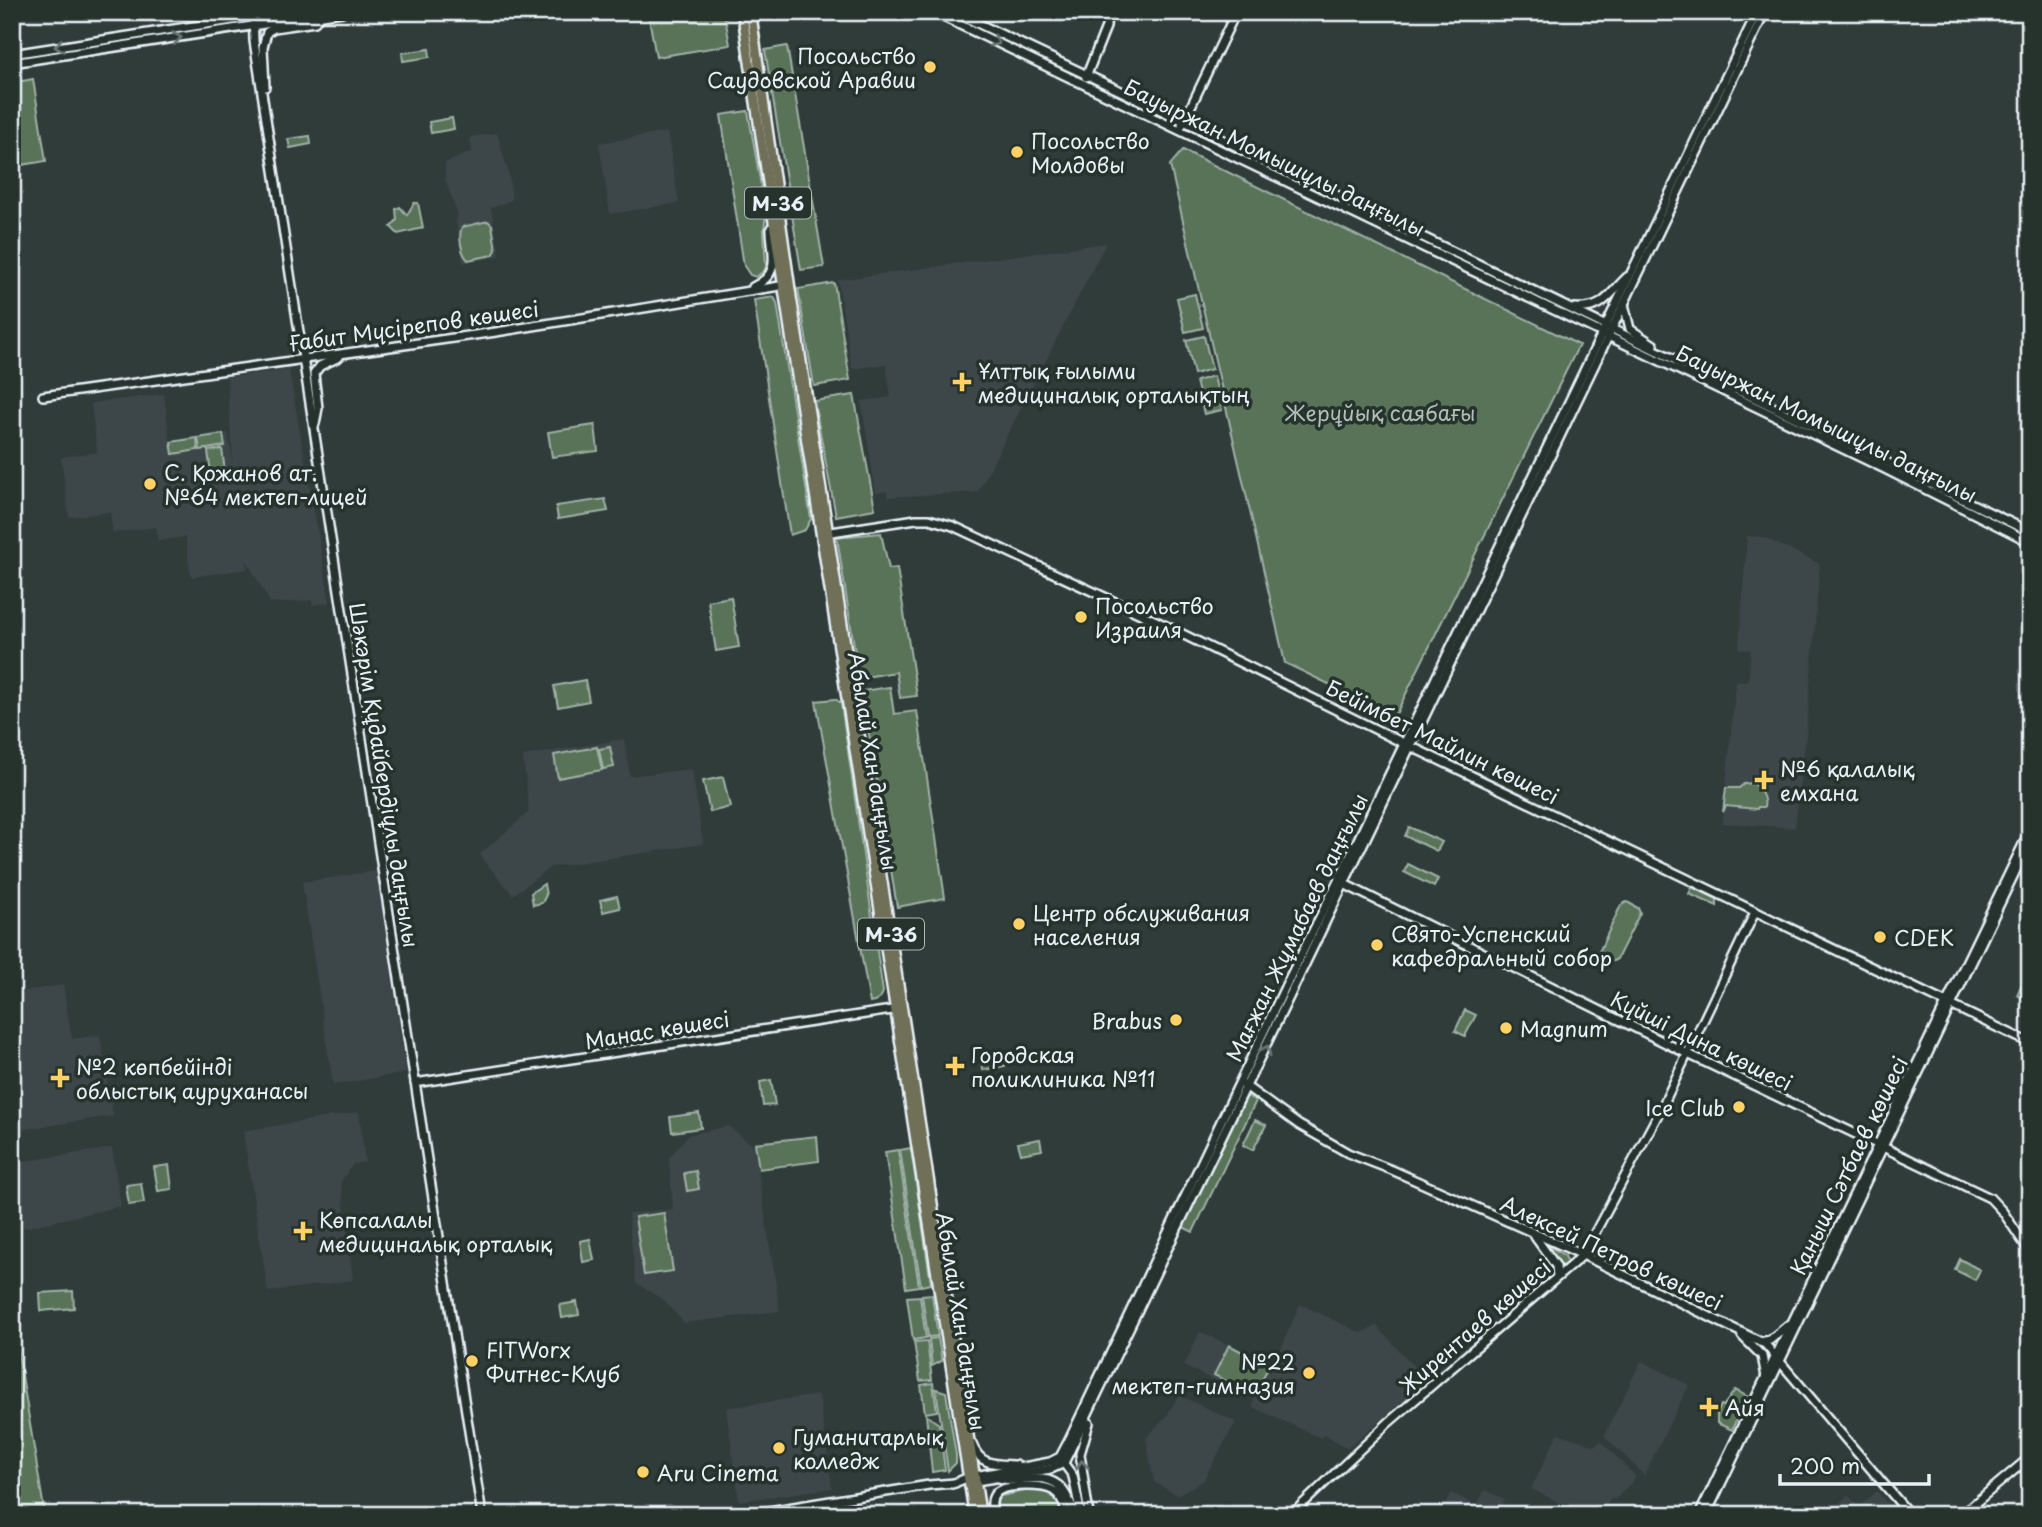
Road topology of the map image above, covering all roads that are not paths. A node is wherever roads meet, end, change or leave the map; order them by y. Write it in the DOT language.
graph roads {
  1 [pos="284,12"];
  2 [pos="342,12"];
  3 [pos="743,12"];
  4 [pos="751,12"];
  5 [pos="933,12"];
  6 [pos="954,12"];
  7 [pos="1236,12"];
  8 [pos="1757,12"];
  9 [pos="1765,12"];
  10 [pos="250,15"];
  11 [pos="1107,15"];
  12 [pos="319,16"];
  13 [pos="252,27"];
  14 [pos="12,54"];
  15 [pos="12,63"];
  16 [pos="1087,75"];
  17 [pos="1084,85"];
  18 [pos="263,98"];
  19 [pos="1182,125"];
  20 [pos="773,214"];
  21 [pos="1630,274"];
  22 [pos="786,285"];
  23 [pos="744,291"];
  24 [pos="1624,304"];
  25 [pos="1567,307"];
  26 [pos="1607,331"];
  27 [pos="356,353"];
  28 [pos="1662,353"];
  29 [pos="303,358"];
  30 [pos="43,397"];
  31 [pos="314,428"];
  32 [pos="2030,532"];
  33 [pos="825,533"];
  34 [pos="2030,542"];
  35 [pos="1407,745"];
  36 [pos="2030,830"];
  37 [pos="2030,841"];
  38 [pos="1342,883"];
  39 [pos="1755,912"];
  40 [pos="901,1003"];
  41 [pos="1948,1005"];
  42 [pos="893,1010"];
  43 [pos="2030,1043"];
  44 [pos="1688,1054"];
  45 [pos="415,1083"];
  46 [pos="1244,1085"];
  47 [pos="1881,1146"];
  48 [pos="1532,1234"];
  49 [pos="2030,1252"];
  50 [pos="1583,1255"];
  51 [pos="1557,1278"];
  52 [pos="1795,1316"];
  53 [pos="1734,1328"];
  54 [pos="1760,1342"];
  55 [pos="1779,1359"];
  56 [pos="1766,1377"];
  57 [pos="1089,1416"];
  58 [pos="966,1421"];
  59 [pos="2030,1457"];
  60 [pos="1062,1460"];
  61 [pos="1027,1466"];
  62 [pos="998,1478"];
  63 [pos="972,1479"];
  64 [pos="482,1515"];
  65 [pos="744,1515"];
  66 [pos="974,1515"];
  67 [pos="981,1515"];
  68 [pos="993,1515"];
  69 [pos="1067,1515"];
  70 [pos="1079,1515"];
  71 [pos="1089,1515"];
  72 [pos="1291,1515"];
  73 [pos="1699,1515"];
  74 [pos="1706,1515"];
  75 [pos="1910,1515"];
  76 [pos="1961,1515"];
  1 -- 10 [label="main road"];
  2 -- 12 [label="main road"];
  3 -- 20 [label="main road, Абылай Хан даңғылы / M-36"];
  4 -- 22 [label="main road, Абылай Хан даңғылы / M-36"];
  5 -- 17 [label="main road, Бауыржан Момышұлы даңғылы, one-way"];
  6 -- 16 [label="main road, Бауыржан Момышұлы даңғылы"];
  7 -- 19 [label="main road"];
  8 -- 21 [label="main road, Мағжан Жұмабаев даңғылы"];
  9 -- 24 [label="main road, Мағжан Жұмабаев даңғылы"];
  10 -- 13 [label="main road, Шәкәрім Құдайбердіұлы даңғылы"];
  10 -- 14 [label="main road, one-way"];
  11 -- 16 [label="main road"];
  12 -- 13 [label="main road"];
  12 -- 18 [label="main road"];
  15 -- 13 [label="main road, one-way"];
  13 -- 18 [label="main road, Шәкәрім Құдайбердіұлы даңғылы"];
  16 -- 17 [label="main road"];
  16 -- 19 [label="main road, Бауыржан Момышұлы даңғылы"];
  17 -- 19 [label="main road, Бауыржан Момышұлы даңғылы"];
  18 -- 29 [label="main road, Шәкәрім Құдайбердіұлы даңғылы"];
  19 -- 25 [label="main road, Бауыржан Момышұлы даңғылы"];
  19 -- 26 [label="main road, Бауыржан Момышұлы даңғылы"];
  20 -- 22 [label="main road, Абылай Хан даңғылы / M-36"];
  20 -- 23 [label="main road"];
  21 -- 25 [label="main road"];
  21 -- 26 [label="main road, Мағжан Жұмабаев даңғылы"];
  22 -- 23 [label="main road, Ғабит Мүсірепов көшесі"];
  22 -- 33 [label="main road, Абылай Хан даңғылы / M-36"];
  23 -- 27 [label="main road, Ғабит Мүсірепов көшесі"];
  24 -- 26 [label="main road, Мағжан Жұмабаев даңғылы"];
  24 -- 28 [label="main road"];
  25 -- 26 [label="main road, Бауыржан Момышұлы даңғылы"];
  26 -- 28 [label="main road, Бауыржан Момышұлы даңғылы"];
  26 -- 34 [label="main road, Бауыржан Момышұлы даңғылы"];
  26 -- 35 [label="main road, Мағжан Жұмабаев даңғылы"];
  27 -- 29 [label="main road, Ғабит Мүсірепов көшесі"];
  27 -- 31 [label="main road"];
  28 -- 32 [label="main road, Бауыржан Момышұлы даңғылы"];
  29 -- 30 [label="main road, Ғабит Мүсірепов көшесі"];
  29 -- 31 [label="main road, Шәкәрім Құдайбердіұлы даңғылы"];
  31 -- 45 [label="main road, Шәкәрім Құдайбердіұлы даңғылы"];
  33 -- 35 [label="main road, Бейімбет Майлин көшесі"];
  33 -- 40 [label="main road, Абылай Хан даңғылы / M-36"];
  33 -- 42 [label="main road, Абылай Хан даңғылы / M-36"];
  35 -- 38 [label="main road, Мағжан Жұмабаев даңғылы"];
  35 -- 39 [label="main road, Бейімбет Майлин көшесі"];
  36 -- 41 [label="main road, Қаныш Сәтбаев көшесі"];
  37 -- 41 [label="main road, Қаныш Сәтбаев көшесі"];
  38 -- 44 [label="main road, Күйші Дина көшесі"];
  38 -- 46 [label="main road, Мағжан Жұмабаев даңғылы"];
  39 -- 41 [label="main road, Бейімбет Майлин көшесі"];
  39 -- 44 [label="main road, Жирентаев көшесі"];
  40 -- 42 [label="main road"];
  40 -- 58 [label="main road, Абылай Хан даңғылы / M-36"];
  41 -- 43 [label="main road, Бейімбет Майлин көшесі"];
  41 -- 47 [label="main road, Қаныш Сәтбаев көшесі"];
  42 -- 45 [label="main road, Манас көшесі"];
  42 -- 63 [label="main road, Абылай Хан даңғылы / M-36"];
  44 -- 47 [label="main road, Күйші Дина көшесі"];
  44 -- 50 [label="main road, Жирентаев көшесі"];
  45 -- 64 [label="main road, Шәкәрім Құдайбердіұлы даңғылы"];
  46 -- 48 [label="main road, Алексей Петров көшесі"];
  46 -- 57 [label="main road, Мағжан Жұмабаев даңғылы"];
  46 -- 60 [label="main road, Мағжан Жұмабаев даңғылы"];
  47 -- 49 [label="main road, Күйші Дина көшесі"];
  47 -- 52 [label="main road, Қаныш Сәтбаев көшесі"];
  47 -- 55 [label="main road, Қаныш Сәтбаев көшесі"];
  48 -- 50 [label="main road, Алексей Петров көшесі"];
  48 -- 51 [label="main road"];
  50 -- 51 [label="main road, Жирентаев көшесі"];
  50 -- 53 [label="main road, Алексей Петров көшесі"];
  51 -- 72 [label="main road, Жирентаев көшесі"];
  52 -- 54 [label="main road"];
  52 -- 55 [label="main road, Қаныш Сәтбаев көшесі"];
  53 -- 54 [label="main road, Алексей Петров көшесі"];
  53 -- 56 [label="main road"];
  54 -- 55 [label="main road, Алексей Петров көшесі"];
  55 -- 56 [label="main road, Қаныш Сәтбаев көшесі"];
  55 -- 74 [label="main road, Қаныш Сәтбаев көшесі"];
  55 -- 75 [label="main road, Алексей Петров көшесі"];
  56 -- 73 [label="main road, Қаныш Сәтбаев көшесі"];
  57 -- 60 [label="main road, Мағжан Жұмабаев даңғылы"];
  71 -- 57 [label="main road, one-way"];
  58 -- 61 [label="main road"];
  58 -- 63 [label="main road, Абылай Хан даңғылы / M-36"];
  59 -- 76 [label="main road"];
  60 -- 61 [label="main road"];
  60 -- 62 [label="main road"];
  60 -- 70 [label="main road"];
  61 -- 63 [label="main road"];
  62 -- 63 [label="main road"];
  62 -- 70 [label="main road"];
  63 -- 65 [label="main road"];
  63 -- 66 [label="main road, Абылай Хан даңғылы / M-36"];
  63 -- 67 [label="main road, Абылай Хан даңғылы / M-36"];
  68 -- 69 [label="main road"];
}
